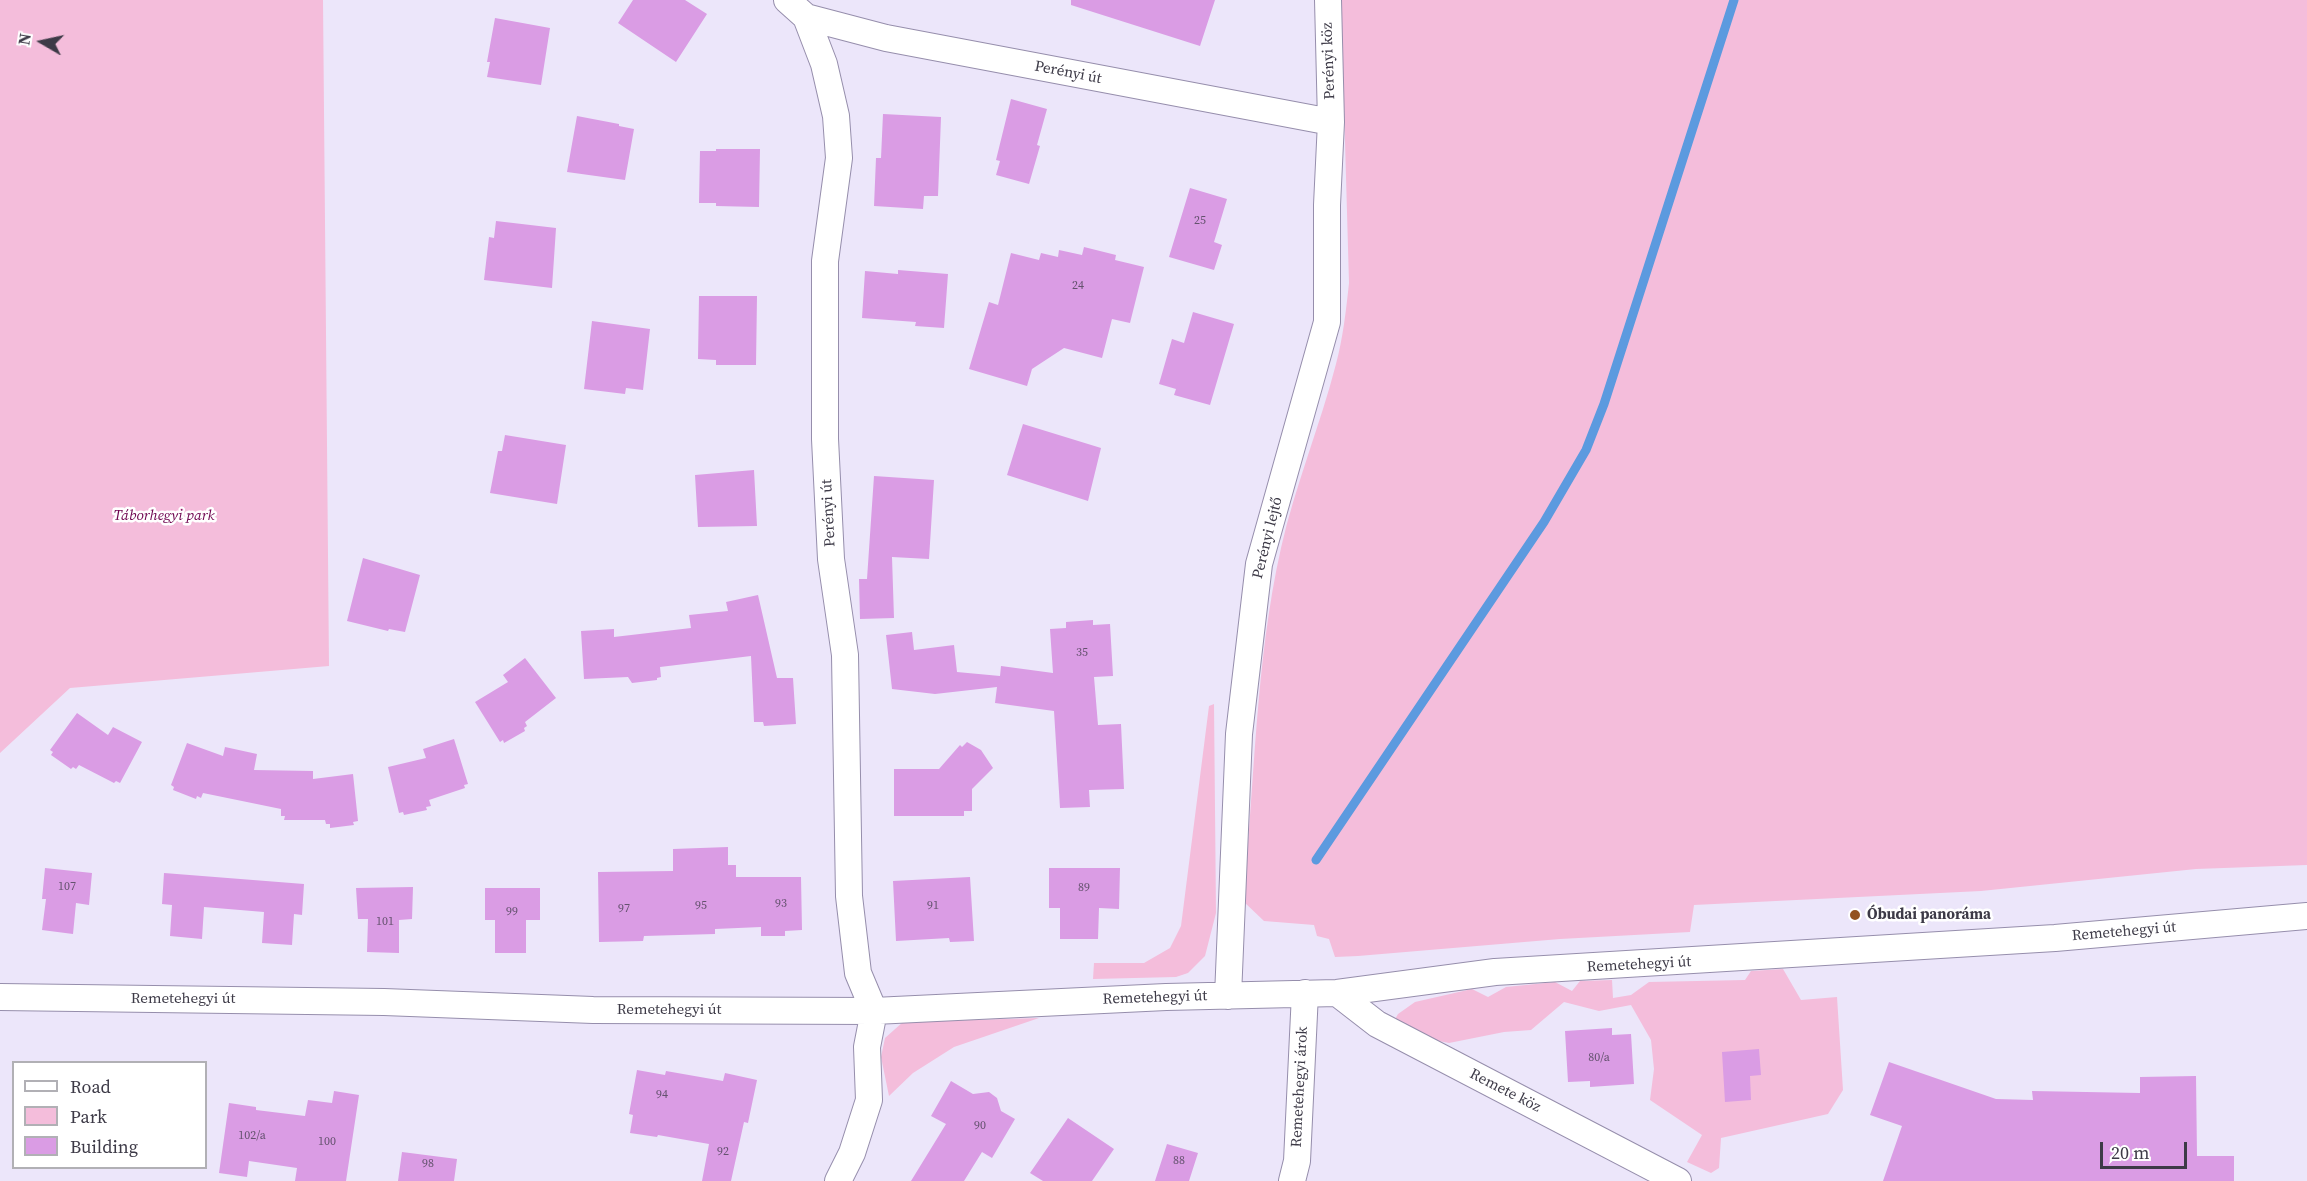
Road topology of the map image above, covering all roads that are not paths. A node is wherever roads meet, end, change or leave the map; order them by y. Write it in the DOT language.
graph roads {
  1 [pos="1328,0"];
  2 [pos="796,8"];
  3 [pos="1331,122"];
  4 [pos="2307,916"];
  5 [pos="1305,993"];
  6 [pos="1337,993"];
  7 [pos="1228,996"];
  8 [pos="0,997"];
  9 [pos="874,1011"];
  10 [pos="838,1181"];
  11 [pos="1292,1181"];
  12 [pos="1678,1181"];
  1 -- 3 [label="street, Perényi köz"];
  2 -- 3 [label="street, Perényi út"];
  2 -- 9 [label="street, Perényi út"];
  3 -- 7 [label="street, Perényi lejtő"];
  4 -- 6 [label="street, Remetehegyi út"];
  5 -- 6 [label="street, Remetehegyi út"];
  5 -- 7 [label="street, Remetehegyi út"];
  5 -- 11 [label="street, Remetehegyi árok"];
  6 -- 12 [label="street, Remete köz"];
  7 -- 9 [label="street, Remetehegyi út"];
  8 -- 9 [label="street, Remetehegyi út"];
  9 -- 10 [label="street"];
}
